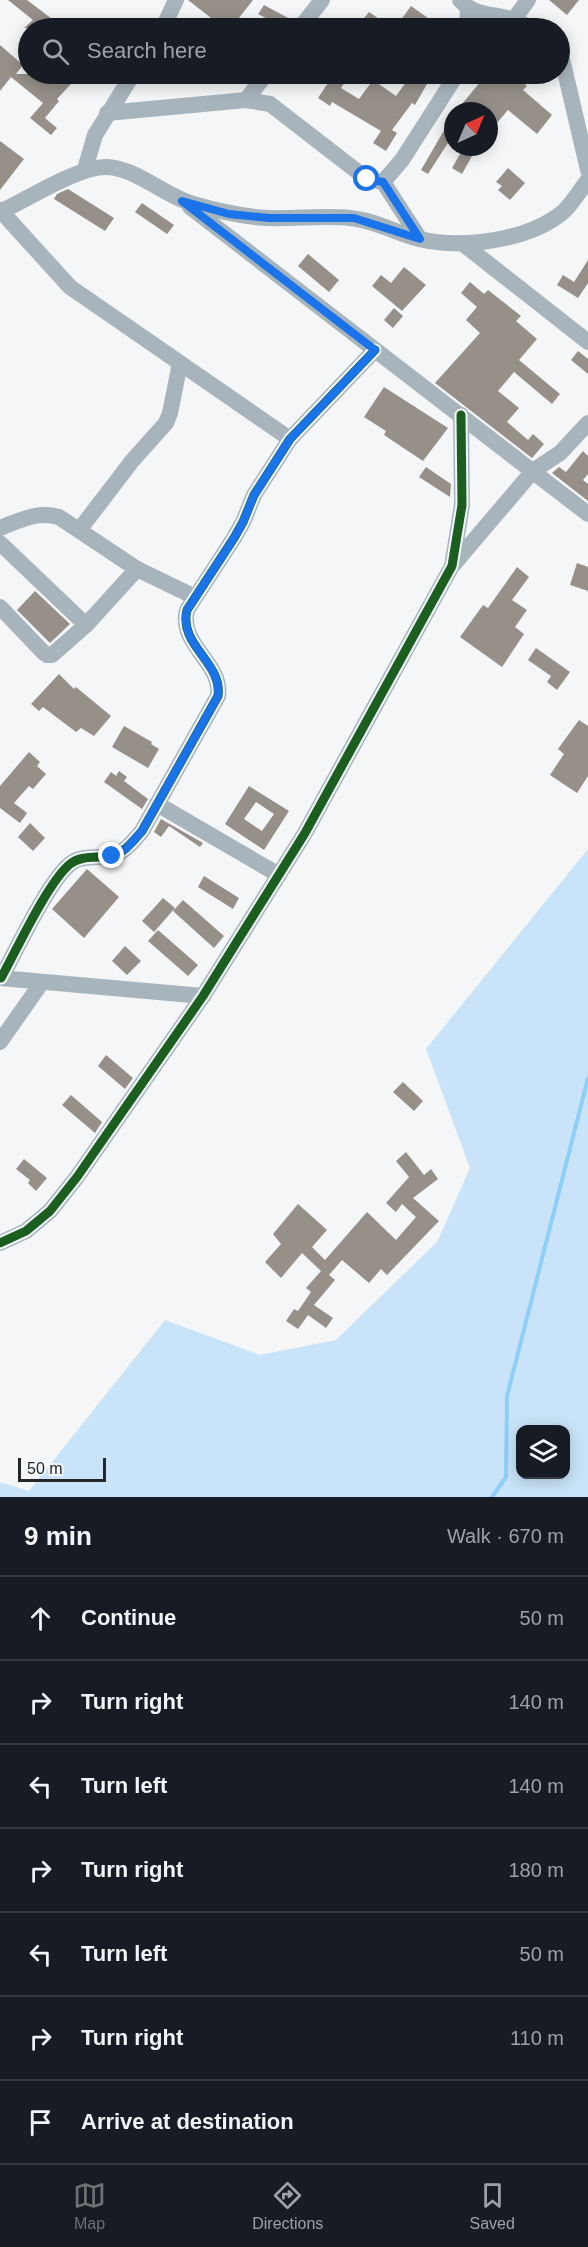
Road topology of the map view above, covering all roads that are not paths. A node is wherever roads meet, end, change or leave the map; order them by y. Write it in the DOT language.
graph roads {
  1 [pos="176,0"];
  2 [pos="322,0"];
  3 [pos="528,0"];
  4 [pos="464,4"];
  5 [pos="168,18"];
  6 [pos="308,18"];
  7 [pos="507,18"];
  8 [pos="515,18"];
  9 [pos="126,84"];
  10 [pos="258,84"];
  11 [pos="451,84"];
  12 [pos="568,84"];
  13 [pos="246,99"];
  14 [pos="107,113"];
  15 [pos="85,169"];
  16 [pos="588,170"];
  17 [pos="588,180"];
  18 [pos="383,182"];
  19 [pos="182,201"];
  20 [pos="1,210"];
  21 [pos="420,239"];
  22 [pos="462,243"];
  23 [pos="588,342"];
  24 [pos="375,350"];
  25 [pos="180,363"];
  26 [pos="461,415"];
  27 [pos="588,423"];
  28 [pos="290,439"];
  29 [pos="533,471"];
  30 [pos="588,514"];
  31 [pos="0,528"];
  32 [pos="80,529"];
  33 [pos="0,543"];
  34 [pos="452,566"];
  35 [pos="137,569"];
  36 [pos="195,597"];
  37 [pos="0,607"];
  38 [pos="86,625"];
  39 [pos="157,804"];
  40 [pos="279,875"];
  41 [pos="0,978"];
  42 [pos="42,982"];
  43 [pos="203,996"];
  44 [pos="0,1042"];
  45 [pos="0,1244"];
  1 -- 5 [label="street"];
  2 -- 6 [label="street"];
  3 -- 8 [label="street"];
  4 -- 7 [label="street"];
  9 -- 14 [label="street"];
  10 -- 13 [label="street"];
  11 -- 18 [label="street"];
  12 -- 16 [label="street"];
  13 -- 14 [label="street"];
  13 -- 18 [label="street"];
  14 -- 15 [label="street"];
  15 -- 19 [label="street"];
  15 -- 20 [label="street"];
  17 -- 22 [label="street"];
  18 -- 21 [label="street"];
  19 -- 21 [label="street"];
  19 -- 24 [label="street"];
  20 -- 25 [label="street"];
  21 -- 22 [label="street"];
  22 -- 23 [label="street"];
  24 -- 26 [label="street"];
  24 -- 28 [label="street"];
  25 -- 28 [label="street"];
  25 -- 32 [label="street"];
  26 -- 29 [label="street"];
  26 -- 34 [label="street"];
  27 -- 29 [label="street"];
  28 -- 36 [label="street"];
  29 -- 30 [label="street"];
  29 -- 34 [label="street"];
  31 -- 32 [label="street"];
  32 -- 35 [label="street"];
  33 -- 38 [label="street"];
  34 -- 40 [label="street"];
  35 -- 36 [label="street"];
  35 -- 38 [label="street"];
  36 -- 39 [label="street"];
  37 -- 38 [label="street"];
  39 -- 40 [label="street"];
  39 -- 41 [label="street"];
  40 -- 43 [label="street"];
  41 -- 42 [label="street"];
  42 -- 43 [label="street"];
  42 -- 44 [label="street"];
  43 -- 45 [label="street"];
}
